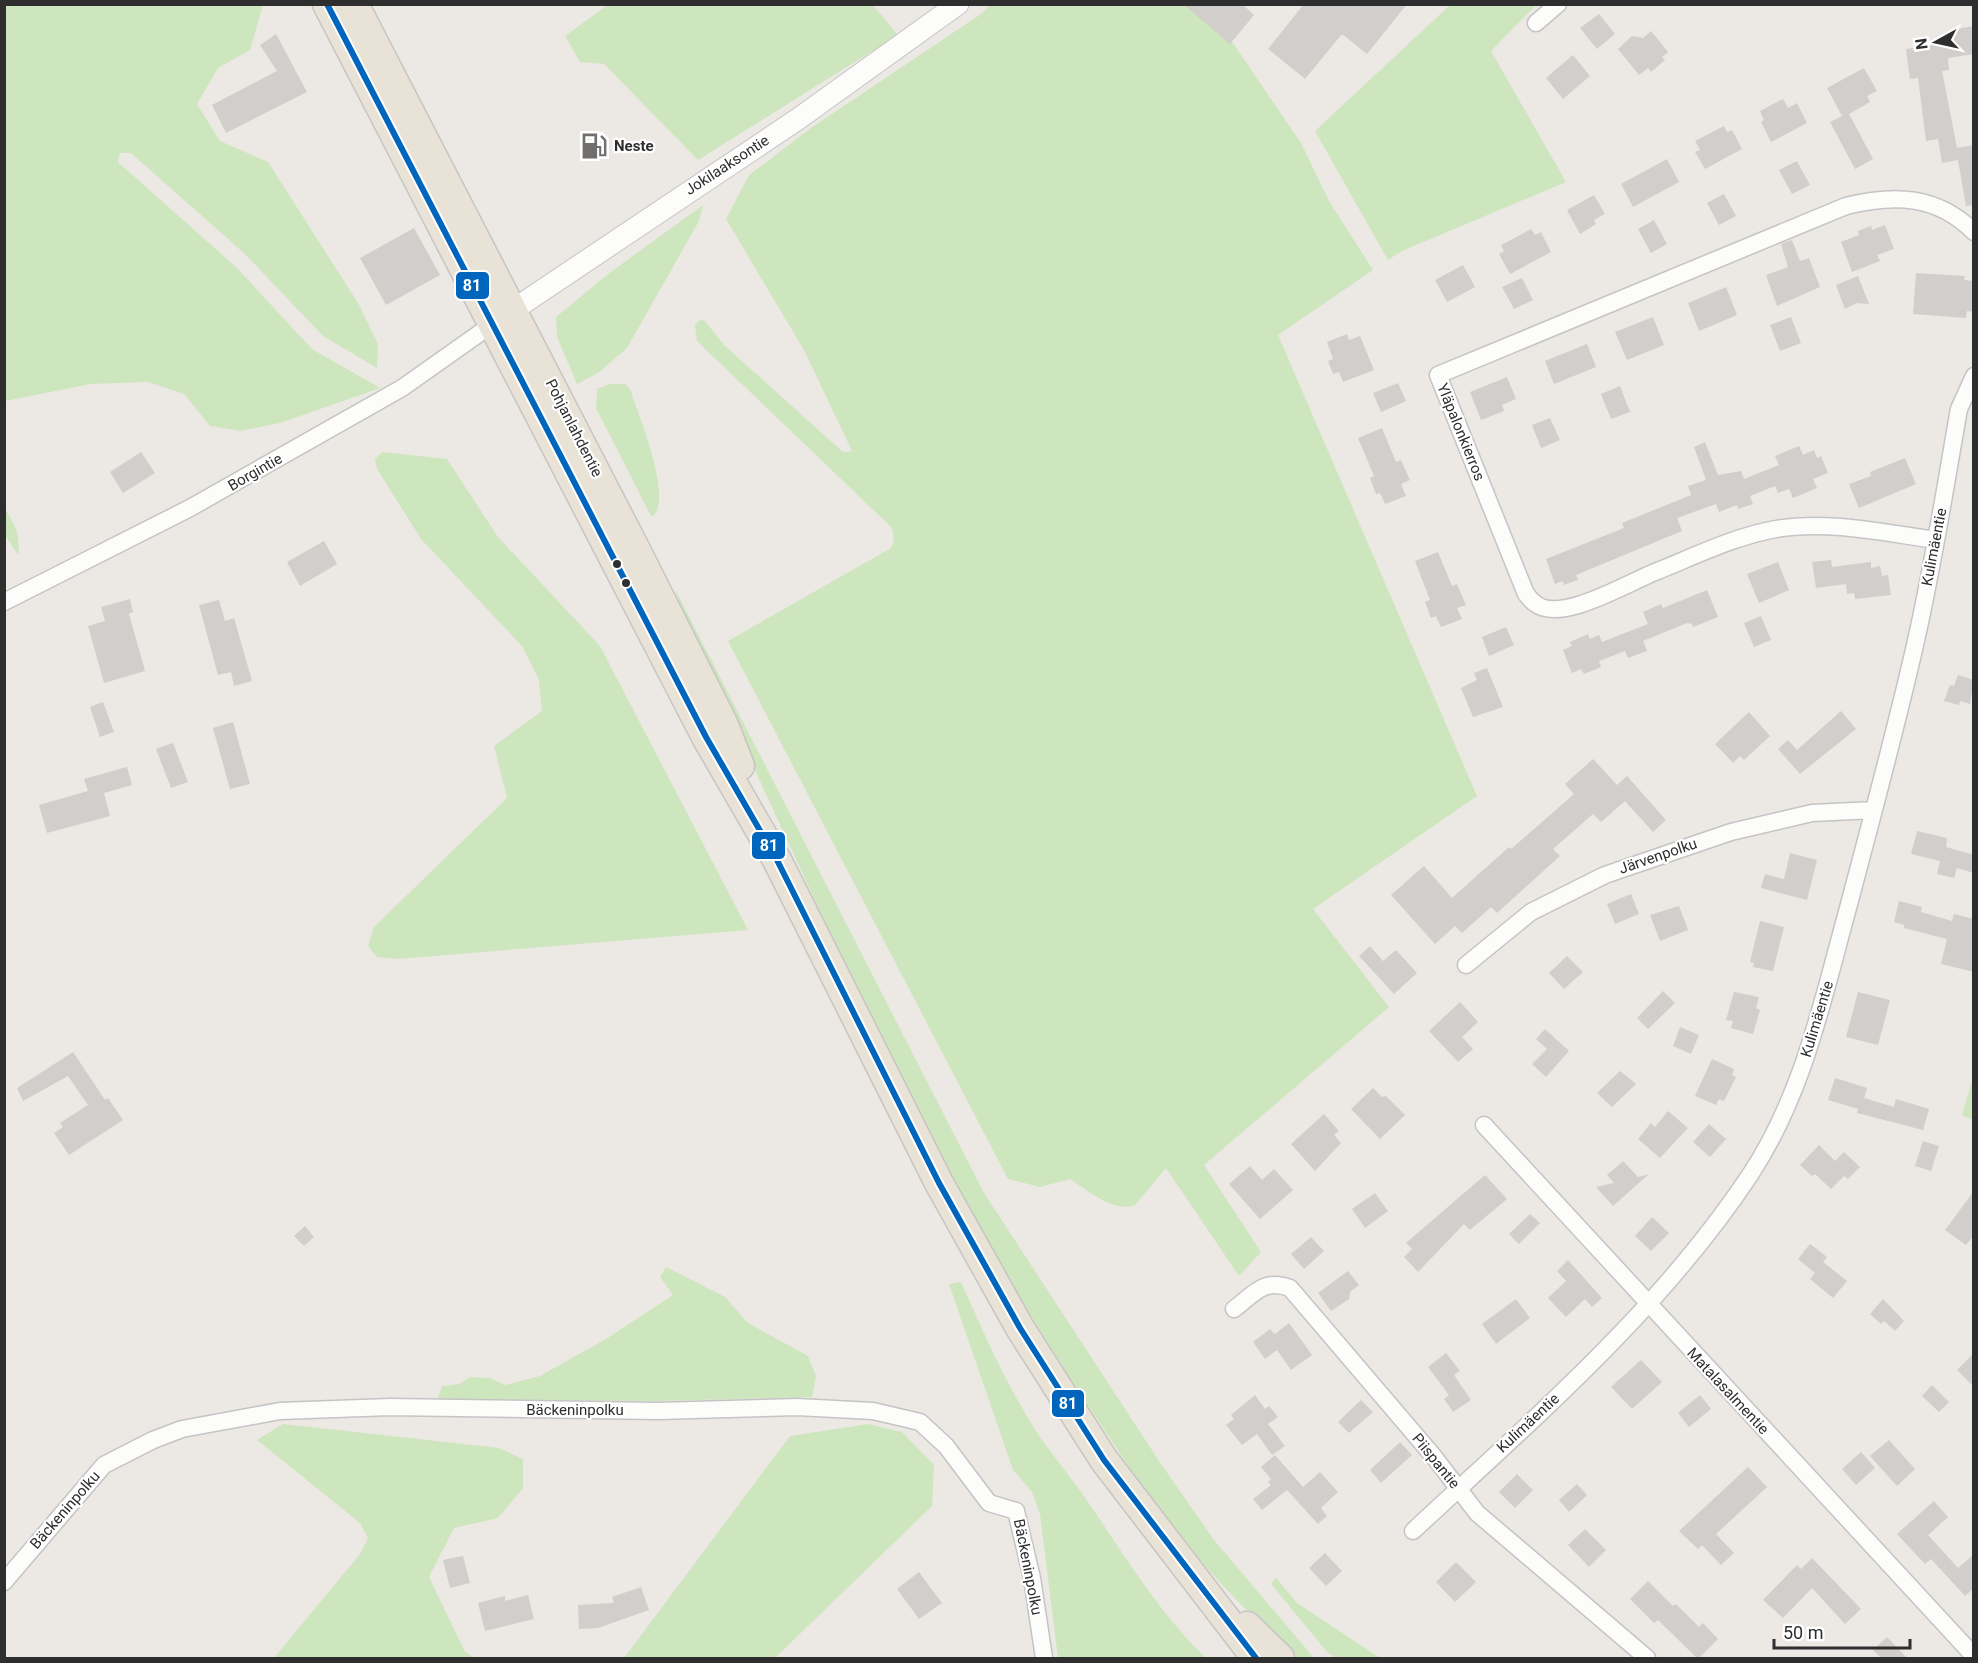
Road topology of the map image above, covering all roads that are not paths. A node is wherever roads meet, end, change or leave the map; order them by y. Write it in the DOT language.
graph roads {
  1 [pos="327,4"];
  2 [pos="354,4"];
  3 [pos="958,4"];
  4 [pos="1558,4"];
  5 [pos="1536,23"];
  6 [pos="1974,232"];
  7 [pos="504,316"];
  8 [pos="1974,376"];
  9 [pos="1936,540"];
  10 [pos="4,602"];
  11 [pos="1874,810"];
  12 [pos="1466,965"];
  13 [pos="1484,1125"];
  14 [pos="1648,1305"];
  15 [pos="1234,1309"];
  16 [pos="1458,1489"];
  17 [pos="1413,1532"];
  18 [pos="1189,1571"];
  19 [pos="4,1582"];
  20 [pos="1974,1656"];
  21 [pos="1044,1659"];
  22 [pos="1256,1659"];
  23 [pos="1280,1659"];
  24 [pos="1647,1659"];
  1 -- 7 [label="highway, Pohjanlahdentie"];
  2 -- 7 [label="highway, Pohjanlahdentie"];
  3 -- 7 [label="street, Jokilaaksontie"];
  4 -- 5 [label="street"];
  6 -- 9 [label="street, Yläpalonkierros"];
  7 -- 10 [label="street, Borgintie"];
  7 -- 18 [label="highway, Pohjanlahdentie"];
  8 -- 9 [label="street, Kulimäentie"];
  9 -- 11 [label="street, Kulimäentie"];
  11 -- 12 [label="street, Järvenpolku"];
  11 -- 14 [label="street, Kulimäentie"];
  13 -- 14 [label="street, Matalasalmentie"];
  14 -- 16 [label="street, Kulimäentie"];
  14 -- 20 [label="street, Matalasalmentie"];
  15 -- 16 [label="street, Piispantie"];
  16 -- 17 [label="street, Kulimäentie"];
  16 -- 24 [label="street, Piispantie"];
  18 -- 22 [label="highway, Pohjanlahdentie"];
  18 -- 23 [label="highway, Pohjanlahdentie"];
  19 -- 21 [label="street, Bäckeninpolku"];
}
